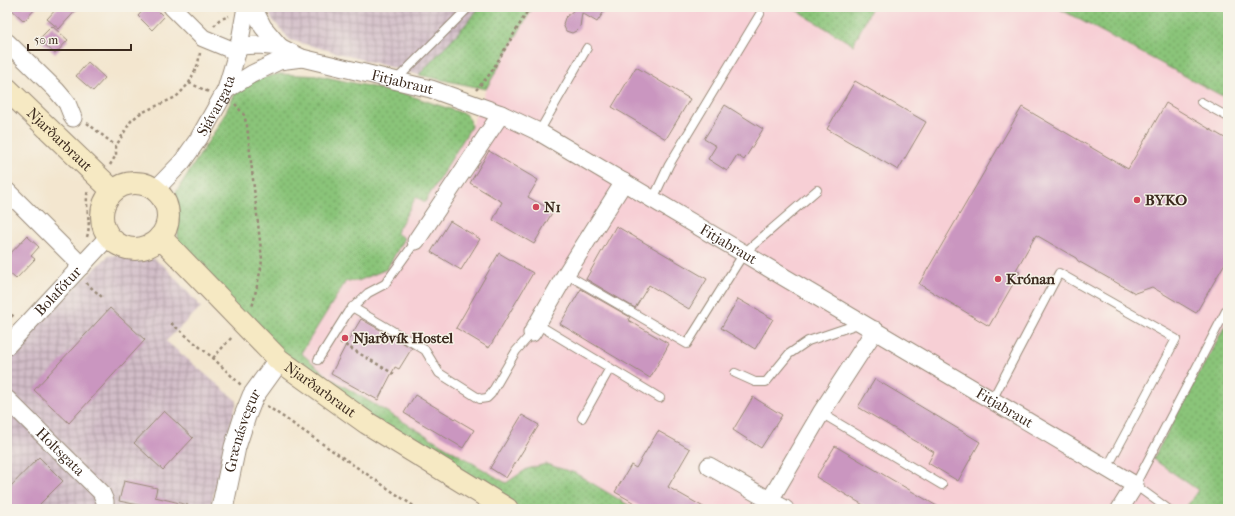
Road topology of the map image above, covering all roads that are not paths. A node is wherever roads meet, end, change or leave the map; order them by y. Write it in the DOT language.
graph roads {
  1 [pos="172,7"];
  2 [pos="253,7"];
  3 [pos="469,7"];
  4 [pos="239,10"];
  5 [pos="760,14"];
  6 [pos="7,42"];
  7 [pos="587,48"];
  8 [pos="238,49"];
  9 [pos="280,54"];
  10 [pos="396,80"];
  11 [pos="7,88"];
  12 [pos="224,94"];
  13 [pos="1201,102"];
  14 [pos="501,114"];
  15 [pos="1228,117"];
  16 [pos="73,118"];
  17 [pos="539,132"];
  18 [pos="624,182"];
  19 [pos="106,184"];
  20 [pos="155,190"];
  21 [pos="817,190"];
  22 [pos="7,191"];
  23 [pos="653,199"];
  24 [pos="109,236"];
  25 [pos="160,238"];
  26 [pos="416,241"];
  27 [pos="744,253"];
  28 [pos="76,260"];
  29 [pos="566,274"];
  30 [pos="352,307"];
  31 [pos="1228,307"];
  32 [pos="868,327"];
  33 [pos="534,329"];
  34 [pos="7,346"];
  35 [pos="279,360"];
  36 [pos="318,360"];
  37 [pos="610,368"];
  38 [pos="735,373"];
  39 [pos="660,398"];
  40 [pos="7,399"];
  41 [pos="992,400"];
  42 [pos="821,413"];
  43 [pos="582,418"];
  44 [pos="709,466"];
  45 [pos="1107,468"];
  46 [pos="942,485"];
  47 [pos="1135,485"];
  48 [pos="770,500"];
  49 [pos="105,509"];
  50 [pos="222,509"];
  51 [pos="507,509"];
  52 [pos="785,509"];
  53 [pos="1120,509"];
  54 [pos="1168,509"];
  1 -- 8 [label="street"];
  2 -- 9 [label="street, Fitjabraut"];
  3 -- 10 [label="lane"];
  4 -- 8 [label="street, Sjávargata"];
  5 -- 23 [label="lane"];
  6 -- 16 [label="street"];
  7 -- 17 [label="lane"];
  8 -- 9 [label="street, Fitjabraut"];
  8 -- 12 [label="street, Sjávargata"];
  9 -- 10 [label="street, Fitjabraut"];
  9 -- 12 [label="street"];
  10 -- 14 [label="street, Fitjabraut"];
  11 -- 19 [label="main road, Njarðarbraut"];
  12 -- 20 [label="street, Sjávargata"];
  13 -- 15 [label="lane"];
  14 -- 17 [label="street, Fitjabraut"];
  14 -- 26 [label="street"];
  17 -- 18 [label="street, Fitjabraut"];
  18 -- 23 [label="street, Fitjabraut"];
  18 -- 29 [label="street"];
  19 -- 20 [label="main road"];
  19 -- 24 [label="main road"];
  20 -- 25 [label="main road"];
  21 -- 27 [label="lane"];
  22 -- 28 [label="street"];
  23 -- 27 [label="street, Fitjabraut"];
  24 -- 25 [label="main road"];
  24 -- 28 [label="street, Bolafótur"];
  25 -- 35 [label="main road, Njarðarbraut"];
  26 -- 30 [label="lane"];
  27 -- 29 [label="lane"];
  27 -- 32 [label="street, Fitjabraut"];
  28 -- 34 [label="street, Bolafótur"];
  29 -- 33 [label="street"];
  30 -- 33 [label="lane"];
  30 -- 36 [label="lane"];
  31 -- 47 [label="lane"];
  32 -- 38 [label="lane"];
  32 -- 41 [label="street, Fitjabraut"];
  32 -- 42 [label="street"];
  33 -- 37 [label="lane"];
  35 -- 50 [label="street, Grænásvegur"];
  35 -- 51 [label="main road, Njarðarbraut"];
  37 -- 39 [label="lane"];
  37 -- 43 [label="lane"];
  40 -- 49 [label="street, Holtsgata"];
  41 -- 45 [label="street, Fitjabraut"];
  41 -- 45 [label="lane"];
  42 -- 46 [label="lane"];
  42 -- 48 [label="street"];
  44 -- 48 [label="street"];
  45 -- 47 [label="street, Fitjabraut"];
  47 -- 53 [label="street"];
  47 -- 54 [label="lane"];
  48 -- 52 [label="street"];
}
